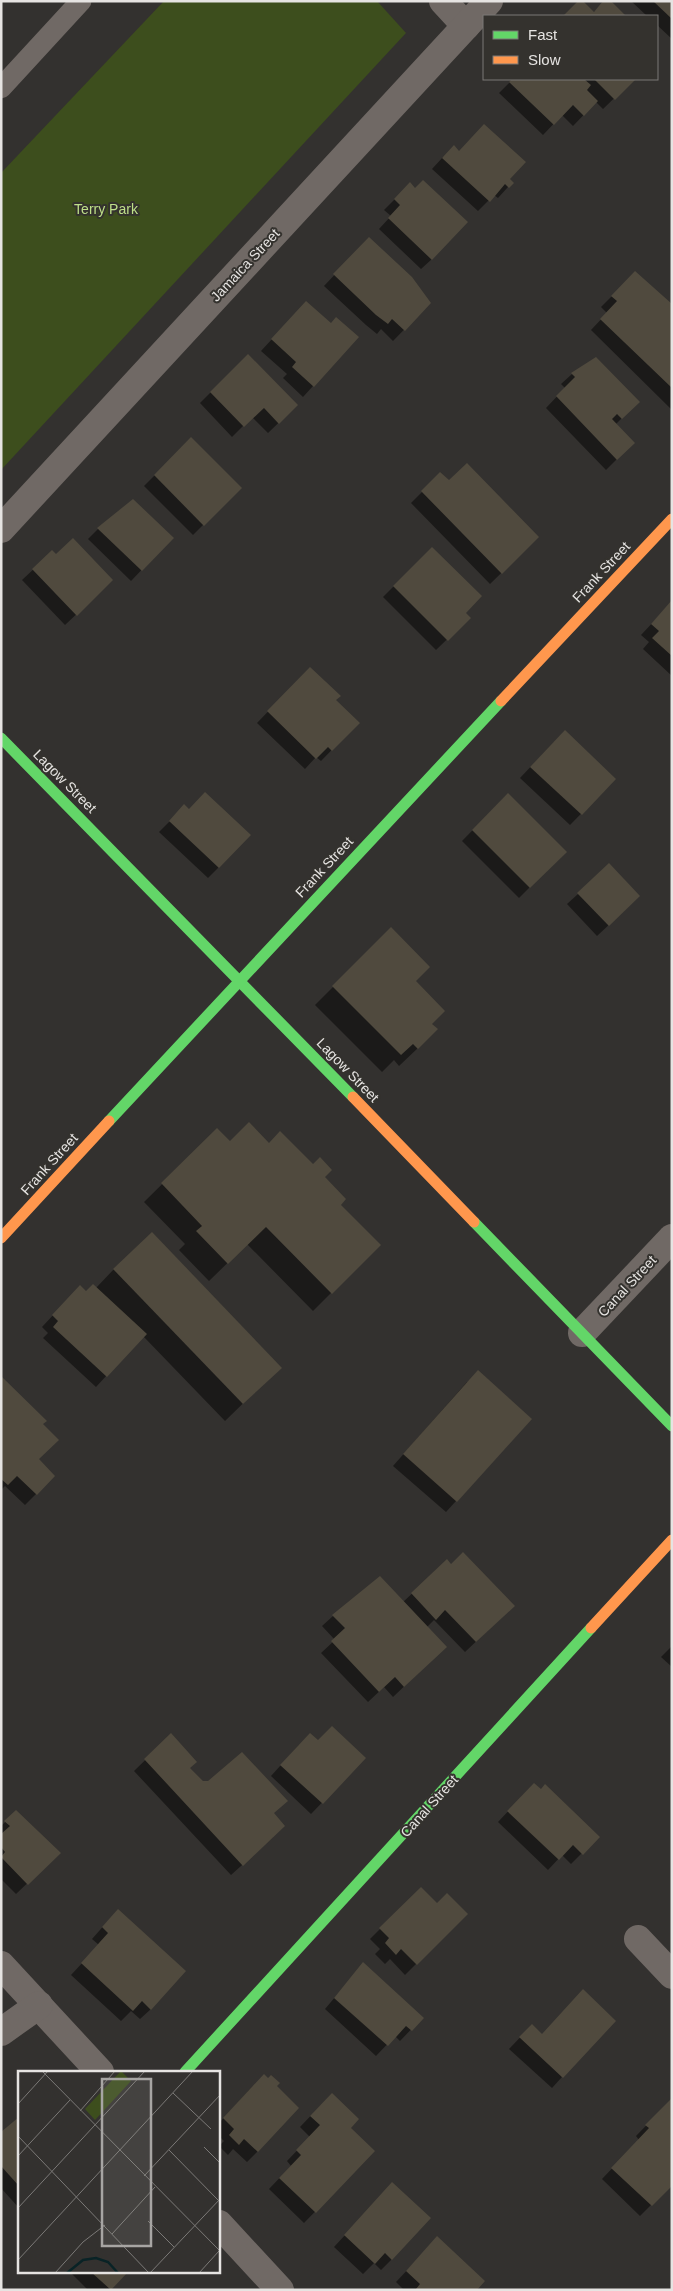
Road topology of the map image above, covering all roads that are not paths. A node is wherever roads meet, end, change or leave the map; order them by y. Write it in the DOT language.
graph roads {
  1 [pos="81,1"];
  2 [pos="443,1"];
  3 [pos="489,1"];
  4 [pos="466,26"];
  5 [pos="1,88"];
  6 [pos="672,518"];
  7 [pos="1,529"];
  8 [pos="1,738"];
  9 [pos="239,980"];
  10 [pos="1,1238"];
  11 [pos="672,1238"];
  12 [pos="582,1333"];
  13 [pos="672,1426"];
  14 [pos="672,1540"];
  15 [pos="638,1940"];
  16 [pos="1,1965"];
  17 [pos="672,1975"];
  18 [pos="39,2005"];
  19 [pos="1,2032"];
  20 [pos="99,2071"];
  21 [pos="186,2071"];
  22 [pos="220,2225"];
  23 [pos="280,2290"];
  1 -- 5 [label="lane"];
  2 -- 4 [label="street"];
  3 -- 4 [label="street, Jamaica Street"];
  4 -- 7 [label="street, Jamaica Street"];
  6 -- 9 [label="street, Frank Street"];
  8 -- 9 [label="street, Lagow Street"];
  9 -- 10 [label="street, Frank Street"];
  9 -- 12 [label="street, Lagow Street"];
  11 -- 12 [label="street, Canal Street"];
  12 -- 13 [label="street, Lagow Street"];
  14 -- 21 [label="street, Canal Street"];
  15 -- 17 [label="street"];
  16 -- 18 [label="street"];
  18 -- 19 [label="street"];
  18 -- 20 [label="street"];
  22 -- 23 [label="street"];
}
